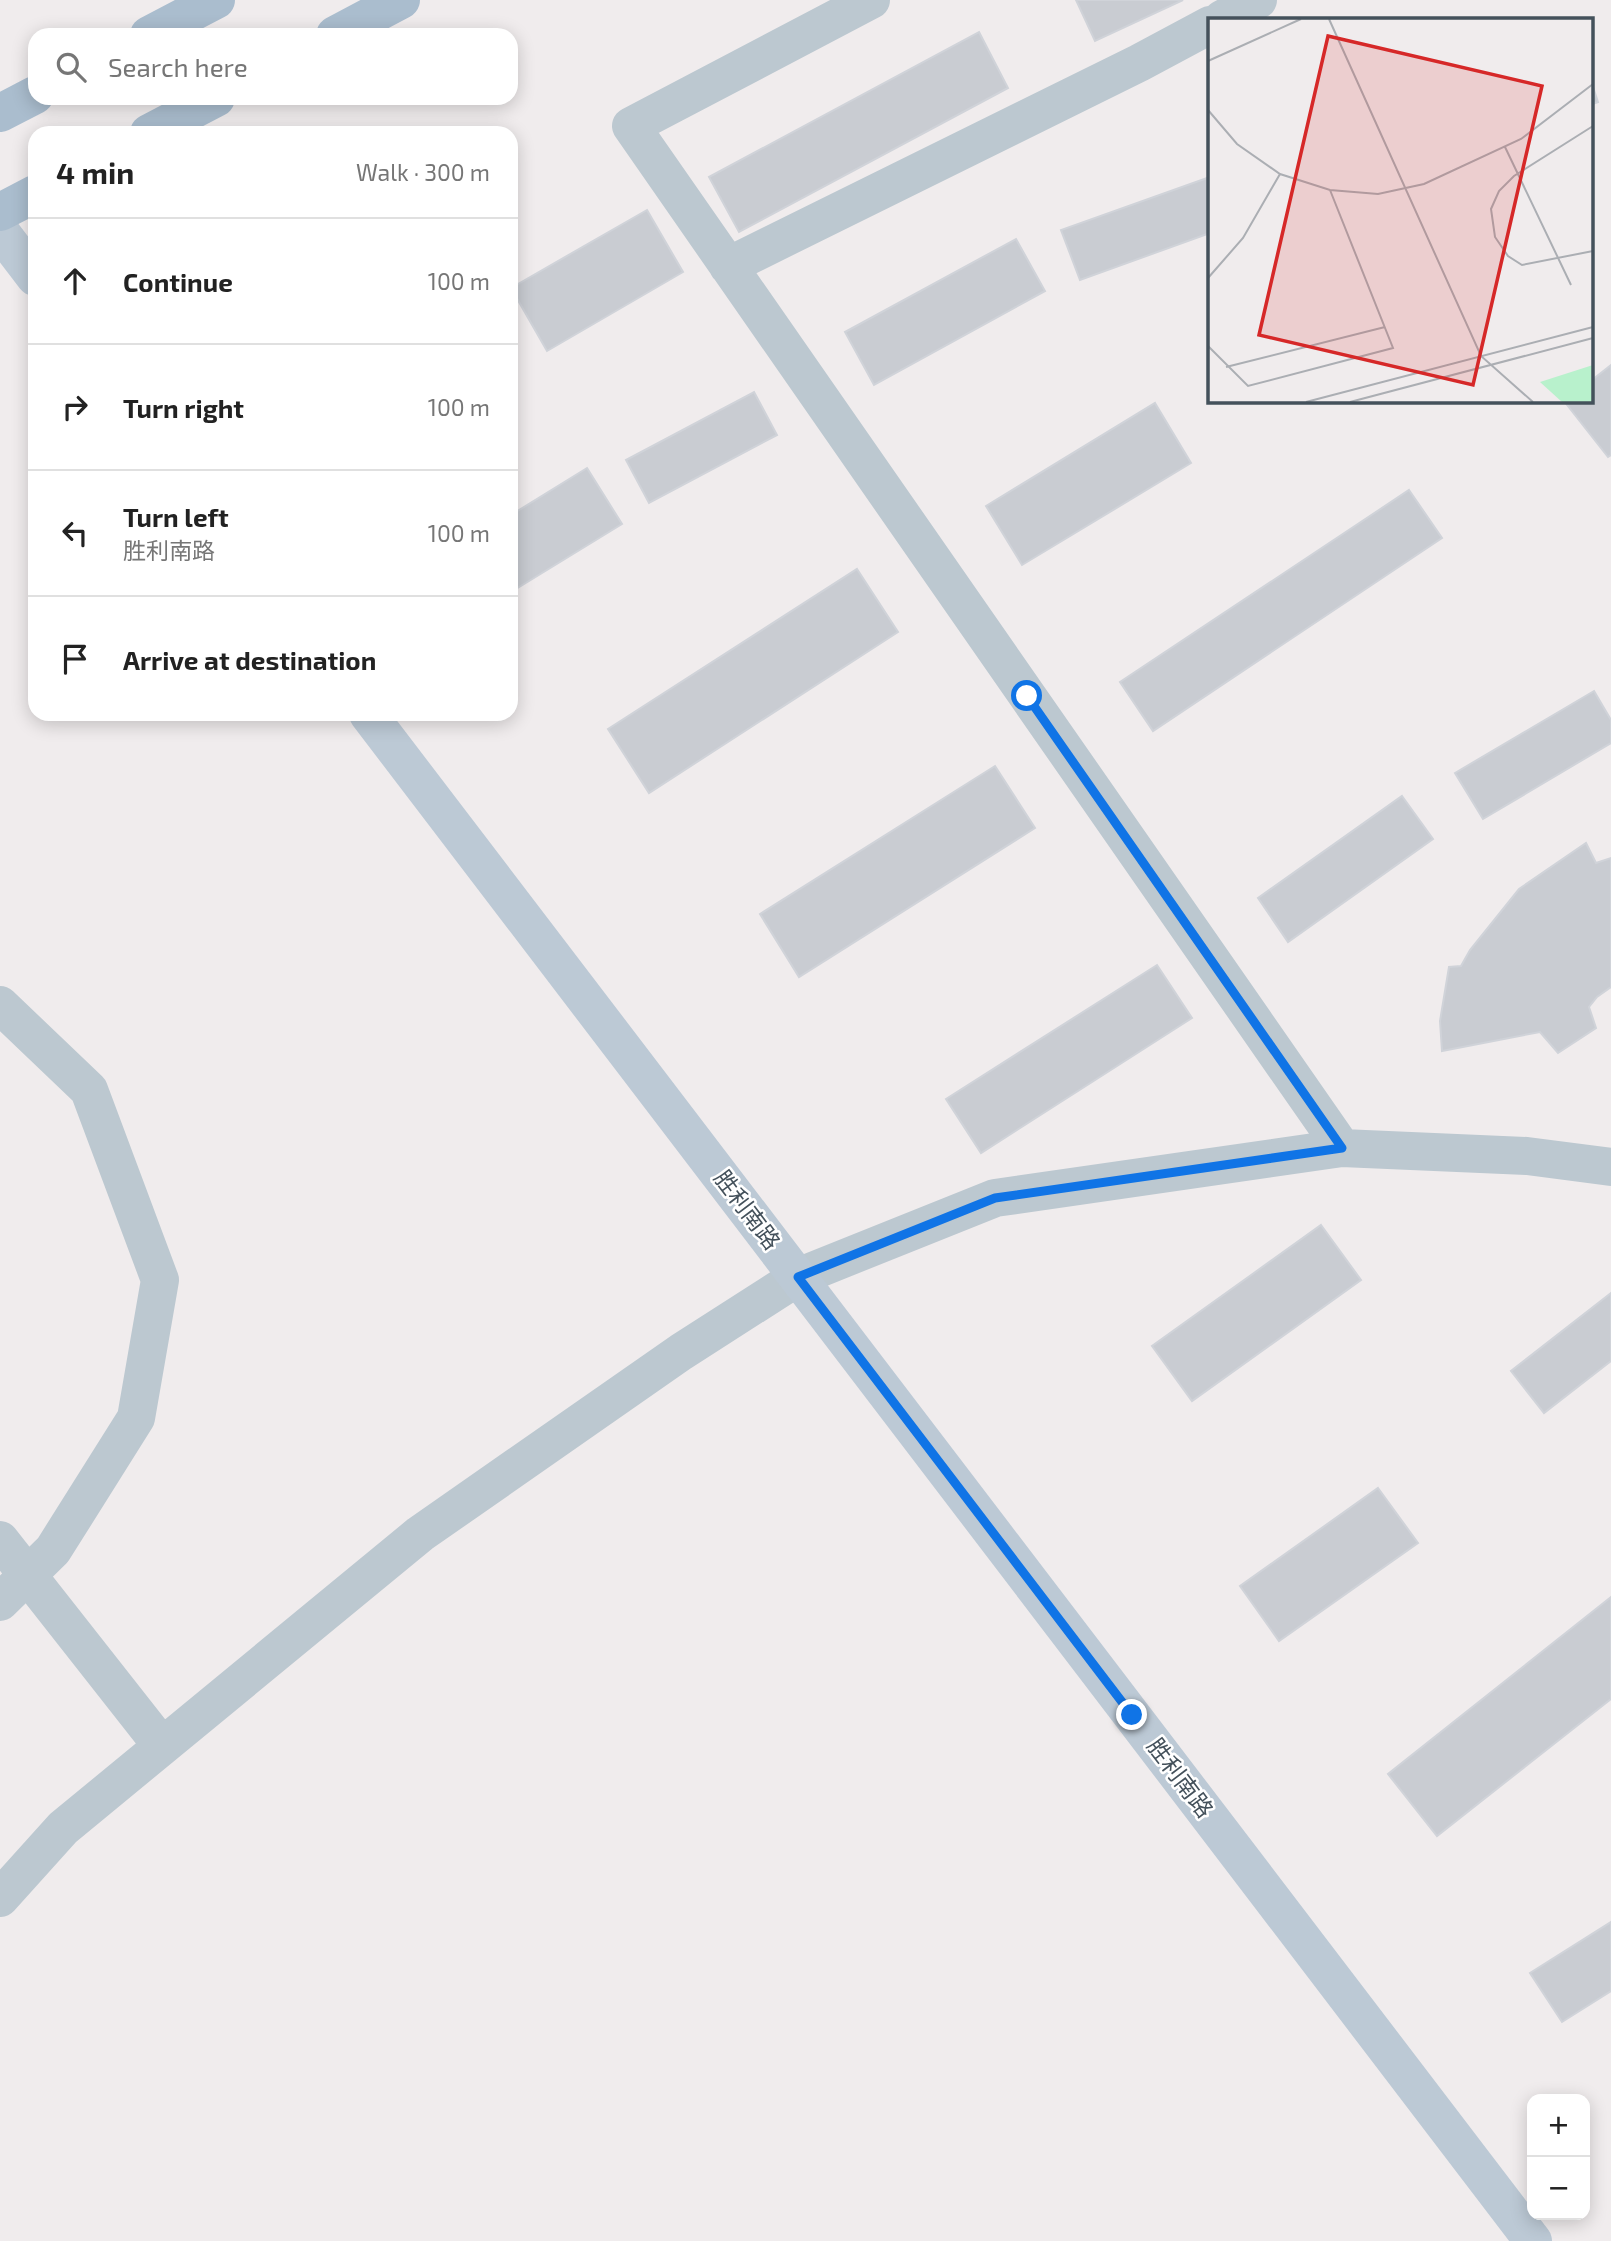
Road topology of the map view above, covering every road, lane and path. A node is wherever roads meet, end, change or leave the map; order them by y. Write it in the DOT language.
graph roads {
  1 [pos="216,0"];
  2 [pos="401,0"];
  3 [pos="871,0"];
  4 [pos="1258,0"];
  5 [pos="1224,18"];
  6 [pos="1208,26"];
  7 [pos="162,28"];
  8 [pos="348,28"];
  9 [pos="28,99"];
  10 [pos="203,105"];
  11 [pos="0,113"];
  12 [pos="162,126"];
  13 [pos="28,198"];
  14 [pos="0,212"];
  15 [pos="0,231"];
  16 [pos="728,266"];
  17 [pos="28,268"];
  18 [pos="374,721"];
  19 [pos="0,1005"];
  20 [pos="1342,1148"];
  21 [pos="1611,1167"];
  22 [pos="798,1277"];
  23 [pos="0,1539"];
  24 [pos="28,1575"];
  25 [pos="0,1602"];
  26 [pos="162,1746"];
  27 [pos="0,1898"];
  28 [pos="1533,2241"];
  1 -- 7 [label="main road"];
  2 -- 8 [label="main road"];
  3 -- 16 [label="street"];
  4 -- 5 [label="street"];
  6 -- 16 [label="street"];
  9 -- 11 [label="main road"];
  10 -- 12 [label="main road"];
  13 -- 14 [label="main road"];
  15 -- 17 [label="main road"];
  16 -- 20 [label="street"];
  18 -- 22 [label="main road, 胜利南路"];
  19 -- 24 [label="street"];
  20 -- 21 [label="street"];
  20 -- 22 [label="street"];
  22 -- 26 [label="street"];
  22 -- 28 [label="main road, 胜利南路"];
  23 -- 24 [label="street"];
  24 -- 25 [label="street"];
  24 -- 26 [label="street"];
  26 -- 27 [label="street"];
}
